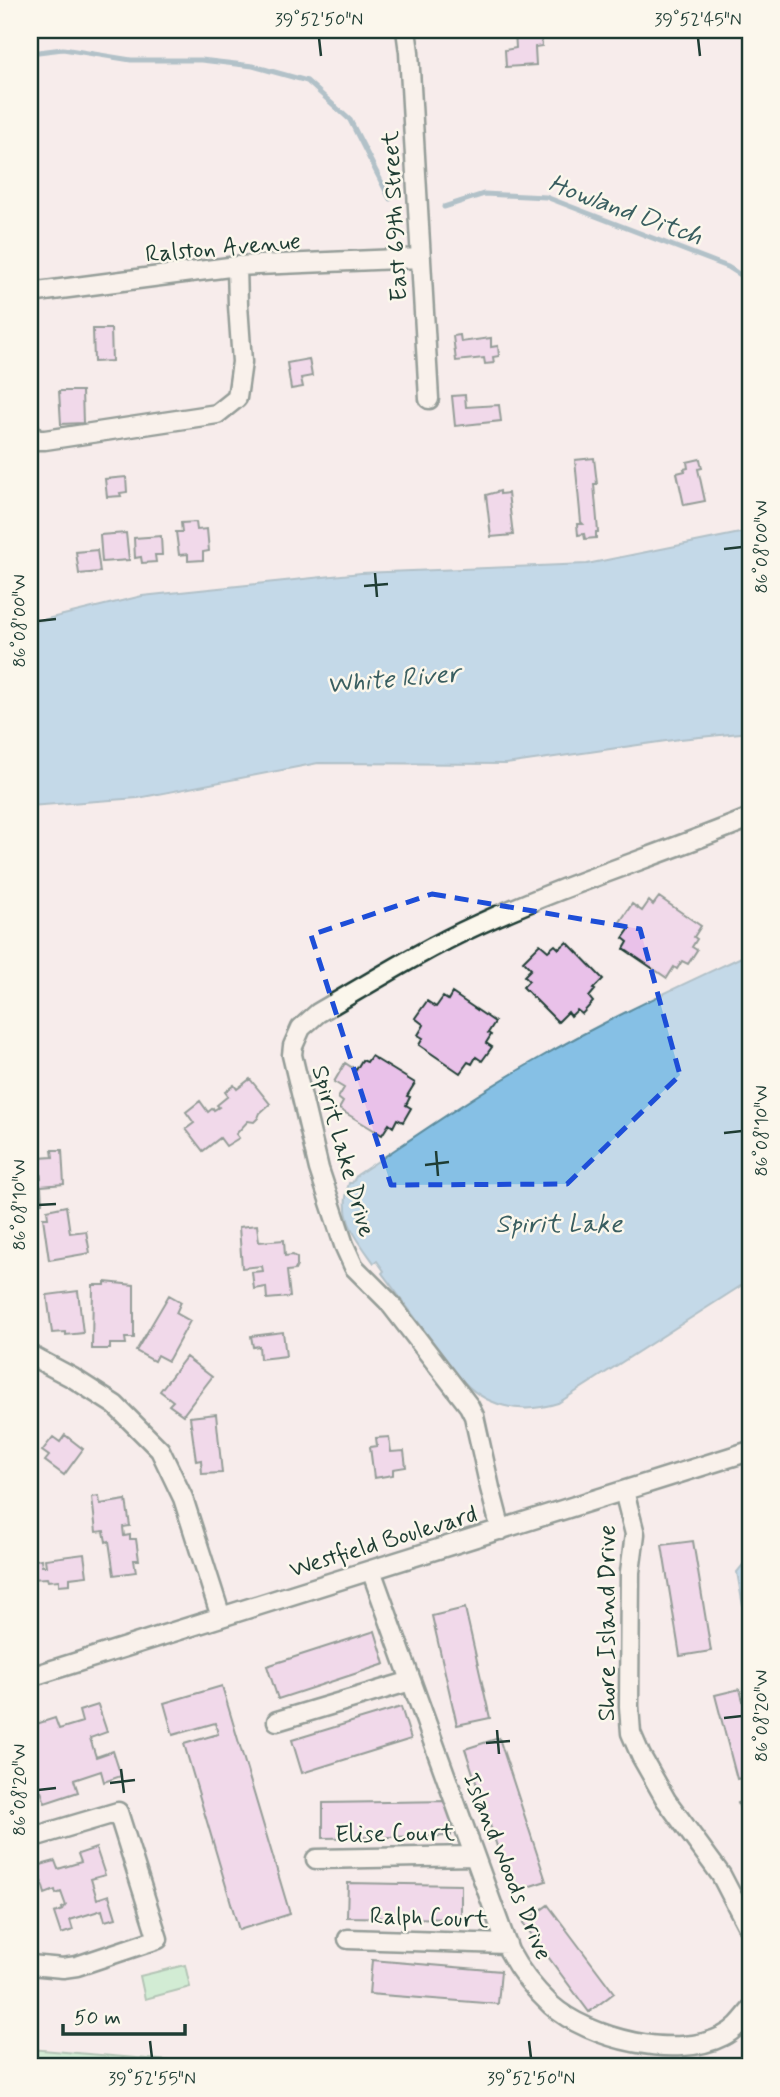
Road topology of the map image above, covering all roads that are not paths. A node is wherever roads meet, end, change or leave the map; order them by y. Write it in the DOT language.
graph roads {
  1 [pos="406,30"];
  2 [pos="421,258"];
  3 [pos="237,267"];
  4 [pos="30,293"];
  5 [pos="429,399"];
  6 [pos="32,436"];
  7 [pos="750,818"];
  8 [pos="30,1355"];
  9 [pos="750,1451"];
  10 [pos="624,1491"];
  11 [pos="501,1530"];
  12 [pos="371,1570"];
  13 [pos="220,1617"];
  14 [pos="30,1677"];
  15 [pos="411,1681"];
  16 [pos="277,1721"];
  17 [pos="30,1838"];
  18 [pos="474,1856"];
  19 [pos="316,1859"];
  20 [pos="750,1931"];
  21 [pos="348,1939"];
  22 [pos="508,1944"];
  23 [pos="30,1965"];
  24 [pos="750,2011"];
  1 -- 2 [label="street, East 69th Street"];
  2 -- 3 [label="street, Ralston Avenue"];
  2 -- 5 [label="street, East 69th Street"];
  3 -- 4 [label="street, Ralston Avenue"];
  3 -- 6 [label="street"];
  7 -- 11 [label="street, Spirit Lake Drive"];
  8 -- 13 [label="street"];
  9 -- 10 [label="street, Westfield Boulevard"];
  10 -- 11 [label="street, Westfield Boulevard"];
  10 -- 20 [label="street, Shore Island Drive"];
  11 -- 12 [label="street, Westfield Boulevard"];
  12 -- 13 [label="street, Westfield Boulevard"];
  12 -- 15 [label="street, Island Woods Drive"];
  13 -- 14 [label="street, Westfield Boulevard"];
  15 -- 16 [label="street"];
  15 -- 18 [label="street, Island Woods Drive"];
  17 -- 23 [label="street"];
  18 -- 19 [label="street, Elise Court"];
  18 -- 22 [label="street, Island Woods Drive"];
  21 -- 22 [label="street, Ralph Court"];
  22 -- 24 [label="street, Island Woods Drive"];
}
